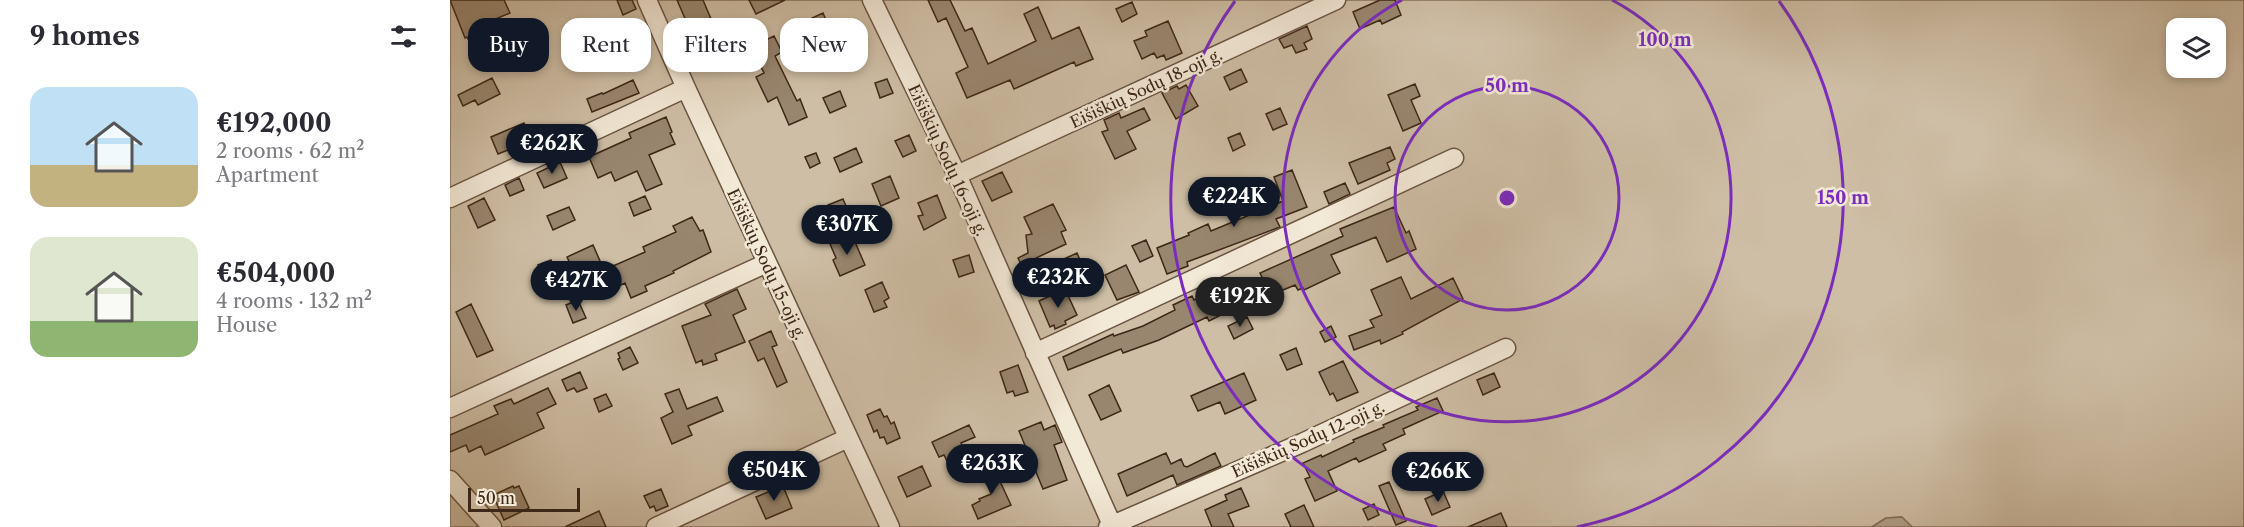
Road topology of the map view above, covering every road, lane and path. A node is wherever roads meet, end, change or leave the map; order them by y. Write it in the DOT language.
graph roads {
  1 [pos="647,0"];
  2 [pos="872,0"];
  3 [pos="1336,0"];
  4 [pos="686,88"];
  5 [pos="1454,158"];
  6 [pos="957,176"];
  7 [pos="450,198"];
  8 [pos="767,263"];
  9 [pos="1506,348"];
  10 [pos="1035,353"];
  11 [pos="450,408"];
  12 [pos="848,438"];
  13 [pos="450,480"];
  14 [pos="1110,526"];
  15 [pos="492,527"];
  16 [pos="656,527"];
  17 [pos="890,527"];
  1 -- 4 [label="street, Eišiškių Sodų 15-oji g."];
  2 -- 6 [label="street, Eišiškių Sodų 16-oji g."];
  3 -- 6 [label="street, Eišiškių Sodų 18-oji g."];
  4 -- 7 [label="street"];
  4 -- 8 [label="street, Eišiškių Sodų 15-oji g."];
  5 -- 10 [label="street"];
  6 -- 10 [label="street, Eišiškių Sodų 16-oji g."];
  8 -- 11 [label="street"];
  8 -- 12 [label="street, Eišiškių Sodų 15-oji g."];
  9 -- 14 [label="street, Eišiškių Sodų 12-oji g."];
  10 -- 14 [label="street, Eišiškių Sodų 16-oji g."];
  12 -- 16 [label="street"];
  12 -- 17 [label="street, Eišiškių Sodų 15-oji g."];
  13 -- 15 [label="street"];
}
